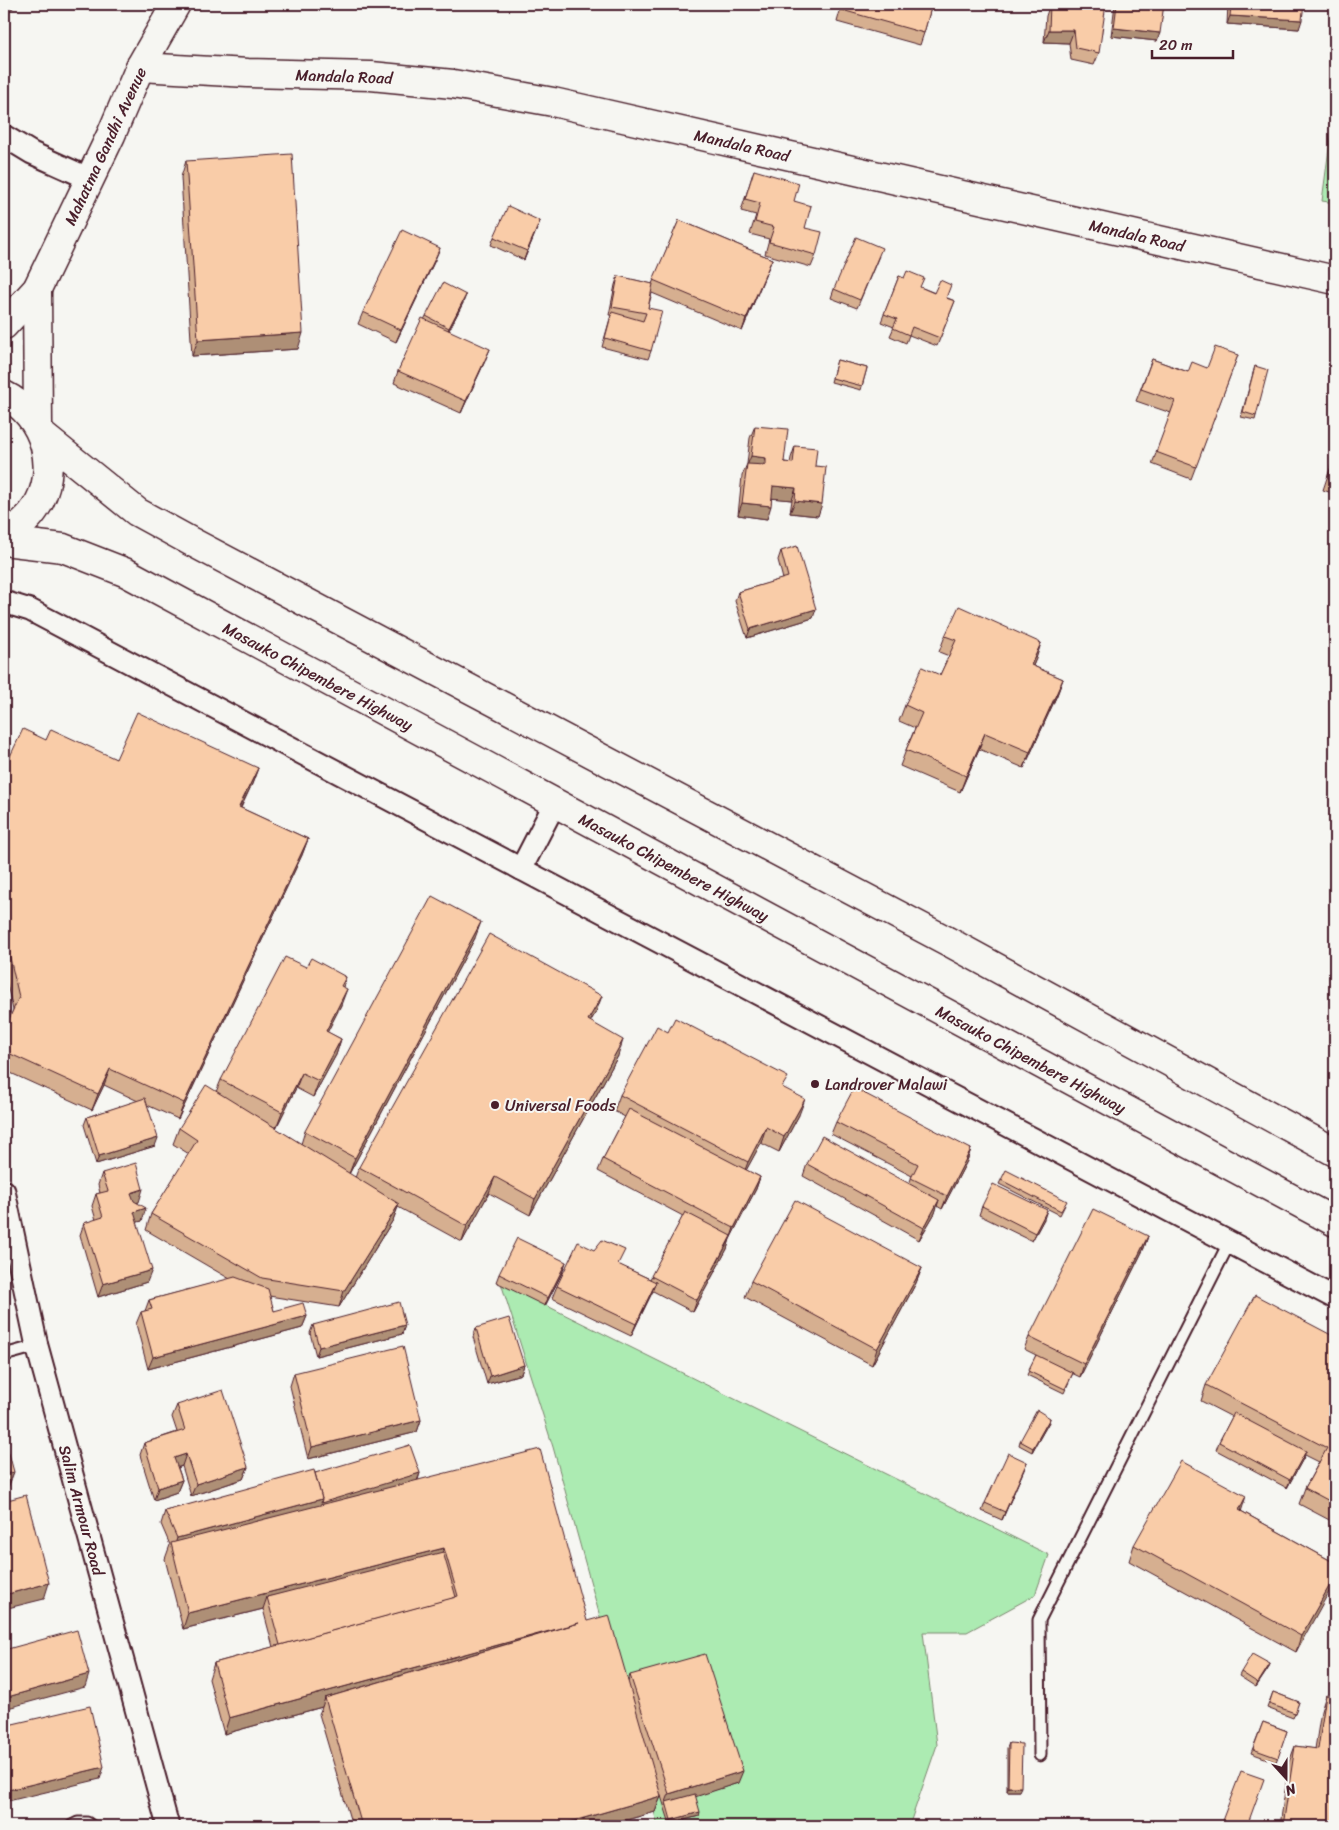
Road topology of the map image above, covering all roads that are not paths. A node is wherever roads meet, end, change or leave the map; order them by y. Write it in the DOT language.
graph roads {
  1 [pos="176,4"];
  2 [pos="140,68"];
  3 [pos="4,136"];
  4 [pos="90,179"];
  5 [pos="1335,280"];
  6 [pos="37,289"];
  7 [pos="4,325"];
  8 [pos="4,395"];
  9 [pos="40,431"];
  10 [pos="4,537"];
  11 [pos="4,541"];
  12 [pos="4,602"];
  13 [pos="555,803"];
  14 [pos="521,869"];
  15 [pos="1335,1152"];
  16 [pos="4,1191"];
  17 [pos="1335,1222"];
  18 [pos="1230,1241"];
  19 [pos="1335,1298"];
  20 [pos="37,1346"];
  21 [pos="4,1354"];
  22 [pos="1040,1755"];
  23 [pos="72,1826"];
  24 [pos="92,1826"];
  25 [pos="168,1826"];
  1 -- 2 [label="main road, Mahatma Gandhi Avenue"];
  2 -- 4 [label="main road, Mahatma Gandhi Avenue"];
  2 -- 5 [label="main road, Mandala Road"];
  3 -- 4 [label="street"];
  4 -- 6 [label="main road, Mahatma Gandhi Avenue"];
  6 -- 7 [label="main road, Mahatma Gandhi Avenue"];
  6 -- 9 [label="main road, Mahatma Gandhi Avenue"];
  8 -- 9 [label="main road"];
  9 -- 10 [label="main road, Mahatma Gandhi Avenue"];
  9 -- 15 [label="main road"];
  11 -- 13 [label="main road, Masauko Chipembere Highway"];
  12 -- 14 [label="street"];
  13 -- 14 [label="street"];
  13 -- 17 [label="main road, Masauko Chipembere Highway"];
  14 -- 18 [label="street"];
  16 -- 20 [label="street, Salim Armour Road"];
  18 -- 19 [label="street"];
  18 -- 22 [label="lane"];
  20 -- 21 [label="lane"];
  20 -- 25 [label="street, Salim Armour Road"];
  23 -- 24 [label="lane"];
}
